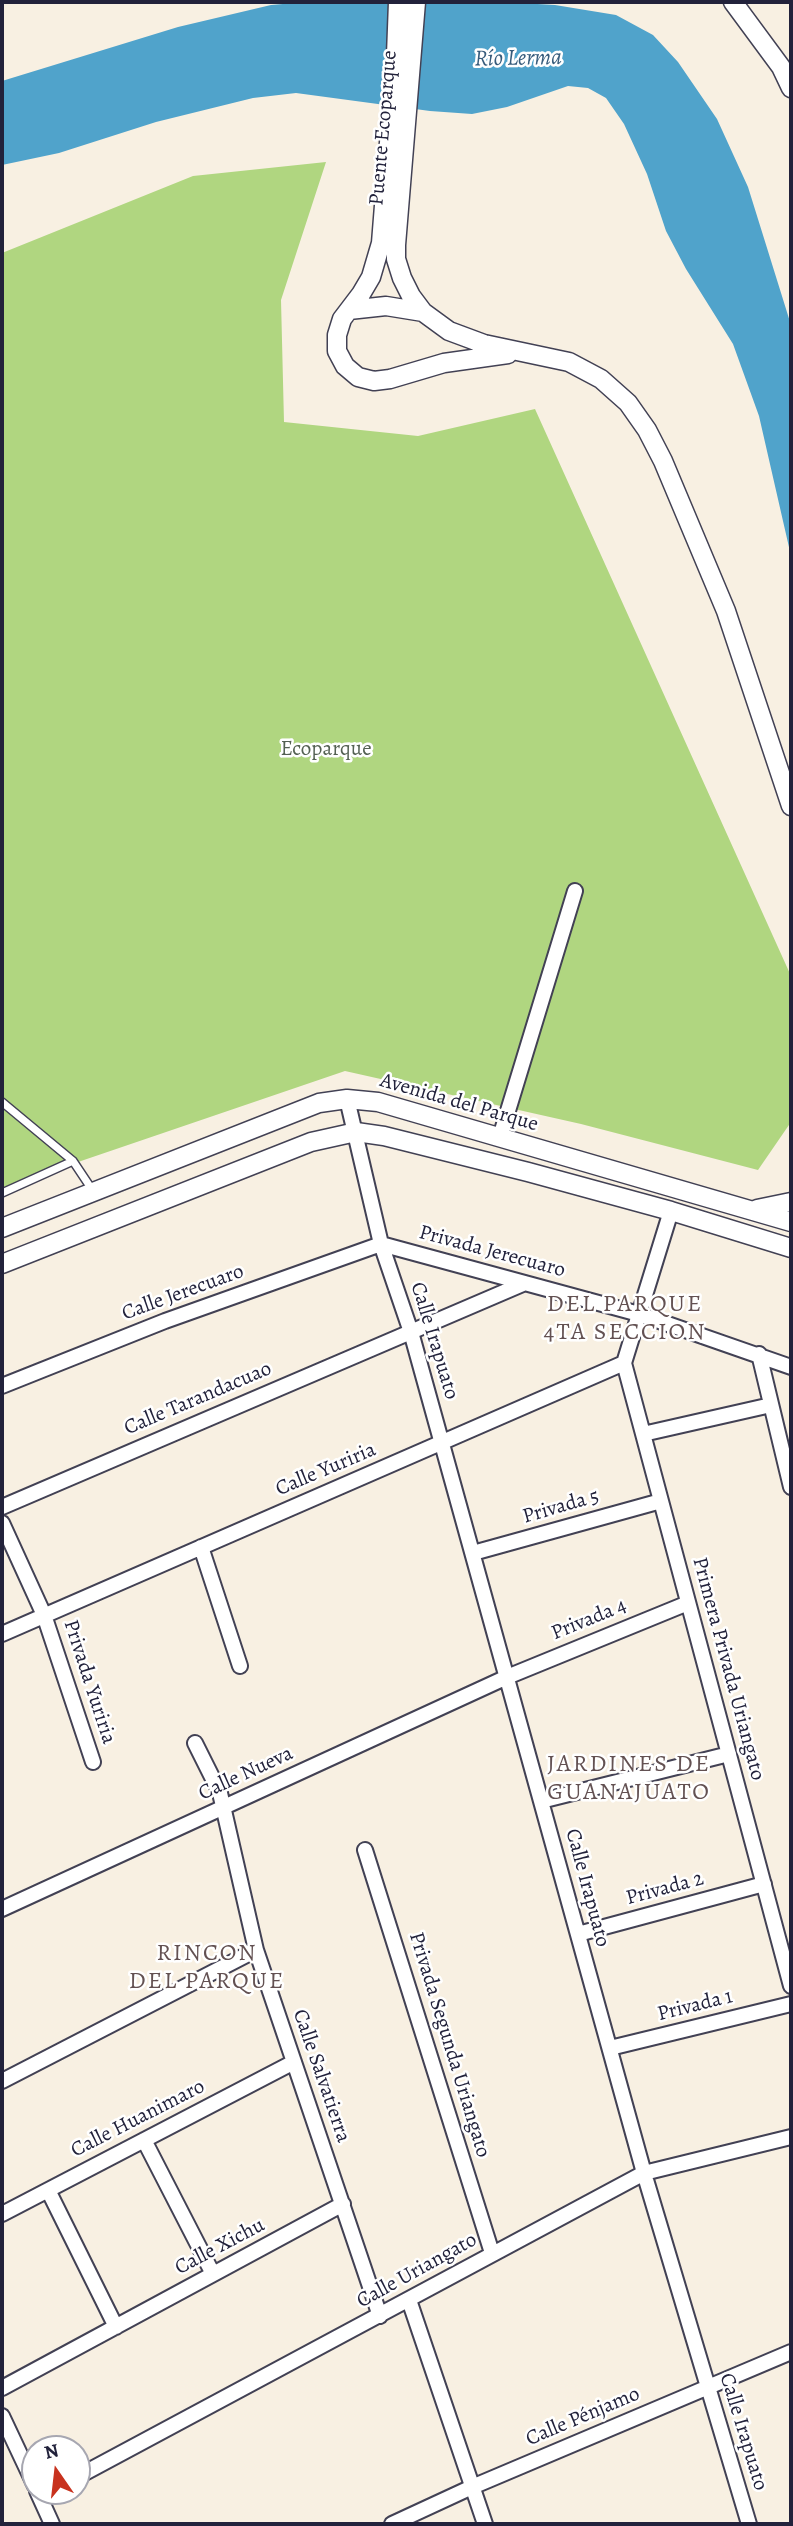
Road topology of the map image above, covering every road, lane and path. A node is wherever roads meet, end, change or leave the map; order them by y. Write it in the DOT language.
graph roads {
  1 [pos="398,2"];
  2 [pos="416,2"];
  3 [pos="733,2"];
  4 [pos="791,88"];
  5 [pos="349,310"];
  6 [pos="423,312"];
  7 [pos="449,331"];
  8 [pos="529,353"];
  9 [pos="444,363"];
  10 [pos="791,806"];
  11 [pos="575,891"];
  12 [pos="347,1099"];
  13 [pos="2,1102"];
  14 [pos="356,1132"];
  15 [pos="500,1137"];
  16 [pos="73,1161"];
  17 [pos="2,1192"];
  18 [pos="93,1192"];
  19 [pos="791,1202"];
  20 [pos="751,1210"];
  21 [pos="671,1211"];
  22 [pos="791,1222"];
  23 [pos="2,1228"];
  24 [pos="381,1244"];
  25 [pos="791,1248"];
  26 [pos="2,1264"];
  27 [pos="525,1283"];
  28 [pos="639,1314"];
  29 [pos="411,1332"];
  30 [pos="759,1354"];
  31 [pos="624,1363"];
  32 [pos="791,1367"];
  33 [pos="2,1386"];
  34 [pos="771,1405"];
  35 [pos="643,1434"];
  36 [pos="442,1442"];
  37 [pos="788,1456"];
  38 [pos="791,1487"];
  39 [pos="661,1500"];
  40 [pos="2,1507"];
  41 [pos="2,1523"];
  42 [pos="201,1547"];
  43 [pos="473,1553"];
  44 [pos="688,1603"];
  45 [pos="44,1615"];
  46 [pos="2,1634"];
  47 [pos="240,1666"];
  48 [pos="507,1677"];
  49 [pos="195,1743"];
  50 [pos="729,1754"];
  51 [pos="93,1762"];
  52 [pos="541,1801"];
  53 [pos="224,1807"];
  54 [pos="365,1850"];
  55 [pos="764,1884"];
  56 [pos="2,1909"];
  57 [pos="578,1934"];
  58 [pos="256,1950"];
  59 [pos="791,1986"];
  60 [pos="791,2004"];
  61 [pos="610,2048"];
  62 [pos="294,2062"];
  63 [pos="2,2081"];
  64 [pos="791,2137"];
  65 [pos="144,2140"];
  66 [pos="644,2173"];
  67 [pos="47,2190"];
  68 [pos="344,2204"];
  69 [pos="2,2214"];
  70 [pos="492,2253"];
  71 [pos="213,2274"];
  72 [pos="409,2300"];
  73 [pos="380,2316"];
  74 [pos="116,2327"];
  75 [pos="791,2352"];
  76 [pos="708,2387"];
  77 [pos="2,2388"];
  78 [pos="2,2416"];
  79 [pos="21,2453"];
  80 [pos="91,2470"];
  81 [pos="472,2487"];
  82 [pos="46,2505"];
  83 [pos="52,2524"];
  84 [pos="392,2524"];
  85 [pos="485,2524"];
  86 [pos="749,2524"];
  1 -- 5 [label="street, Puente Ecoparque"];
  2 -- 6 [label="street, Puente Ecoparque"];
  3 -- 4 [label="street"];
  5 -- 6 [label="street"];
  5 -- 9 [label="street"];
  6 -- 7 [label="street"];
  7 -- 8 [label="street"];
  7 -- 9 [label="street"];
  8 -- 9 [label="street"];
  8 -- 10 [label="street"];
  11 -- 15 [label="street"];
  12 -- 14 [label="street, Calle Irapuato"];
  12 -- 15 [label="street, Avenida del Parque"];
  12 -- 18 [label="street, Avenida del Parque"];
  13 -- 16 [label="lane"];
  14 -- 21 [label="street"];
  14 -- 24 [label="street, Calle Irapuato"];
  14 -- 26 [label="street"];
  15 -- 20 [label="street, Avenida del Parque"];
  16 -- 17 [label="lane"];
  16 -- 18 [label="lane"];
  18 -- 23 [label="street, Avenida del Parque"];
  19 -- 20 [label="street"];
  20 -- 22 [label="street, Avenida del Parque"];
  21 -- 25 [label="street"];
  21 -- 28 [label="street"];
  24 -- 27 [label="street, Privada Jerecuaro"];
  24 -- 29 [label="street, Calle Irapuato"];
  24 -- 33 [label="street, Calle Jerecuaro"];
  27 -- 28 [label="street, Privada Jerecuaro"];
  27 -- 29 [label="street, Calle Tarandacuao"];
  28 -- 30 [label="street, Privada Jerecuaro"];
  28 -- 31 [label="street"];
  29 -- 36 [label="street, Calle Irapuato"];
  29 -- 40 [label="street, Calle Tarandacuao"];
  30 -- 32 [label="street, Privada Jerecuaro"];
  30 -- 34 [label="street"];
  31 -- 35 [label="street, Primera Privada Uriangato"];
  31 -- 36 [label="street, Calle Yuriria"];
  34 -- 35 [label="street"];
  34 -- 37 [label="street"];
  35 -- 39 [label="street, Primera Privada Uriangato"];
  36 -- 42 [label="street, Calle Yuriria"];
  36 -- 43 [label="street, Calle Irapuato"];
  37 -- 38 [label="street"];
  39 -- 43 [label="street, Privada 5"];
  39 -- 44 [label="street, Primera Privada Uriangato"];
  41 -- 45 [label="street"];
  42 -- 45 [label="street, Calle Yuriria"];
  42 -- 47 [label="street"];
  43 -- 48 [label="street, Calle Irapuato"];
  44 -- 48 [label="street, Privada 4"];
  44 -- 50 [label="street, Primera Privada Uriangato"];
  45 -- 46 [label="street, Calle Yuriria"];
  45 -- 51 [label="street, Privada Yuriria"];
  48 -- 52 [label="street, Calle Irapuato"];
  48 -- 53 [label="street, Calle Nueva"];
  49 -- 53 [label="street, Calle Salvatierra"];
  50 -- 52 [label="street"];
  50 -- 55 [label="street, Primera Privada Uriangato"];
  52 -- 57 [label="street, Calle Irapuato"];
  53 -- 56 [label="street, Calle Nueva"];
  53 -- 58 [label="street, Calle Salvatierra"];
  54 -- 70 [label="street, Privada Segunda Uriangato"];
  55 -- 57 [label="street, Privada 2"];
  55 -- 59 [label="street, Primera Privada Uriangato"];
  57 -- 61 [label="street, Calle Irapuato"];
  58 -- 62 [label="street, Calle Salvatierra"];
  58 -- 63 [label="street"];
  60 -- 61 [label="street, Privada 1"];
  61 -- 66 [label="street, Calle Irapuato"];
  62 -- 65 [label="street, Calle Huanimaro"];
  62 -- 68 [label="street, Calle Salvatierra"];
  64 -- 66 [label="street, Calle Uriangato"];
  65 -- 67 [label="street, Calle Huanimaro"];
  65 -- 71 [label="street"];
  66 -- 70 [label="street, Calle Uriangato"];
  66 -- 76 [label="street, Calle Irapuato"];
  67 -- 69 [label="street, Calle Huanimaro"];
  67 -- 74 [label="street"];
  68 -- 71 [label="street, Calle Xichu"];
  68 -- 73 [label="street, Calle Salvatierra"];
  70 -- 72 [label="street, Calle Uriangato"];
  71 -- 74 [label="street, Calle Xichu"];
  72 -- 73 [label="street, Calle Uriangato"];
  72 -- 81 [label="street"];
  73 -- 80 [label="street, Calle Uriangato"];
  74 -- 77 [label="street, Calle Xichu"];
  75 -- 76 [label="street, Calle Pénjamo"];
  76 -- 81 [label="street, Calle Pénjamo"];
  76 -- 86 [label="street, Calle Irapuato"];
  78 -- 79 [label="street"];
  81 -- 84 [label="street, Calle Pénjamo"];
  81 -- 85 [label="street"];
  82 -- 83 [label="street"];
}
